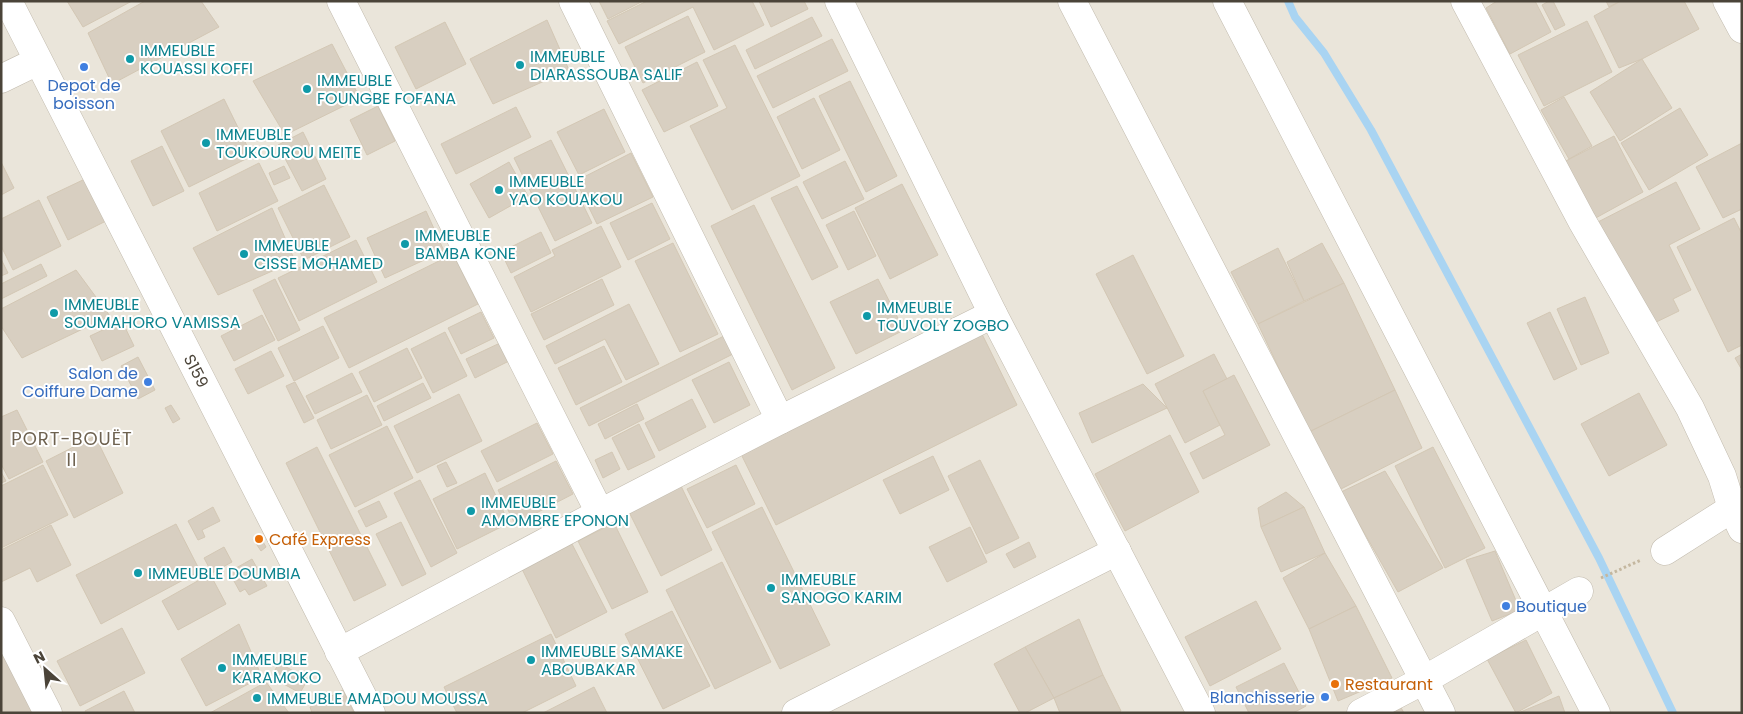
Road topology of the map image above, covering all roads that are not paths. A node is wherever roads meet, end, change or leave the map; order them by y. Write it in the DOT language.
graph roads {
  1 [pos="8,1"];
  2 [pos="341,1"];
  3 [pos="573,1"];
  4 [pos="839,1"];
  5 [pos="1072,1"];
  6 [pos="1227,1"];
  7 [pos="1465,1"];
  8 [pos="1727,1"];
  9 [pos="1742,29"];
  10 [pos="38,61"];
  11 [pos="1,79"];
  12 [pos="993,314"];
  13 [pos="780,420"];
  14 [pos="600,513"];
  15 [pos="1738,513"];
  16 [pos="1117,551"];
  17 [pos="1665,551"];
  18 [pos="1589,585"];
  19 [pos="1543,612"];
  20 [pos="1,621"];
  21 [pos="340,652"];
  22 [pos="1424,680"];
  23 [pos="48,713"];
  24 [pos="371,713"];
  25 [pos="796,713"];
  26 [pos="1201,713"];
  27 [pos="1360,713"];
  28 [pos="1441,713"];
  29 [pos="1596,713"];
  1 -- 10 [label="street, S159"];
  2 -- 14 [label="street"];
  3 -- 13 [label="street"];
  4 -- 12 [label="street"];
  5 -- 22 [label="street"];
  6 -- 19 [label="street"];
  7 -- 15 [label="street"];
  8 -- 9 [label="street"];
  10 -- 11 [label="street"];
  10 -- 21 [label="street, S159"];
  12 -- 13 [label="street"];
  12 -- 16 [label="street"];
  13 -- 14 [label="street"];
  14 -- 21 [label="street"];
  15 -- 17 [label="street"];
  16 -- 25 [label="street"];
  16 -- 26 [label="street"];
  18 -- 19 [label="street"];
  19 -- 22 [label="street"];
  19 -- 29 [label="street"];
  20 -- 23 [label="street"];
  21 -- 24 [label="street, S159"];
  22 -- 27 [label="street"];
  22 -- 28 [label="street"];
}
